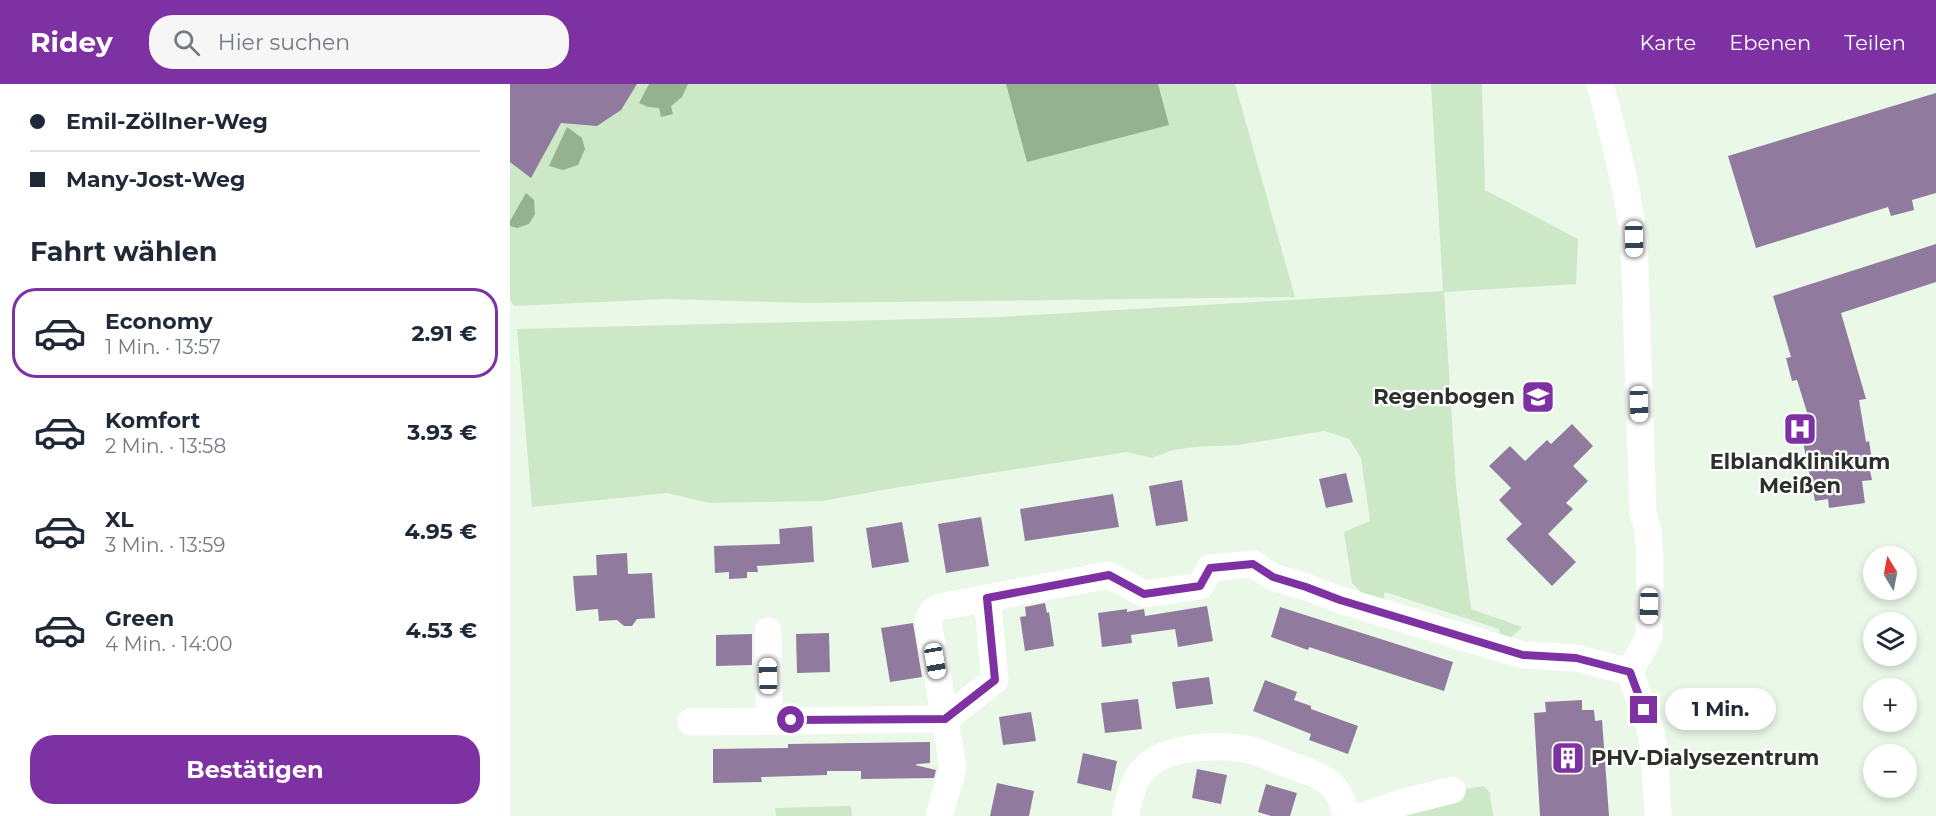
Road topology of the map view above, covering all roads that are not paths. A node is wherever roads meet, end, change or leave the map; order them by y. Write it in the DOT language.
graph roads {
  1 [pos="1599,84"];
  2 [pos="987,598"];
  3 [pos="768,631"];
  4 [pos="1630,672"];
  5 [pos="945,719"];
  6 [pos="769,721"];
  7 [pos="691,722"];
  8 [pos="1452,790"];
  9 [pos="939,816"];
  10 [pos="1125,816"];
  11 [pos="1346,816"];
  12 [pos="1364,816"];
  13 [pos="1658,816"];
  1 -- 4 [label="street"];
  2 -- 4 [label="street"];
  2 -- 5 [label="street"];
  2 -- 5 [label="street"];
  3 -- 6 [label="street"];
  4 -- 13 [label="street"];
  5 -- 6 [label="street"];
  5 -- 9 [label="street"];
  6 -- 7 [label="street"];
  8 -- 12 [label="street"];
  10 -- 11 [label="street"];
}
